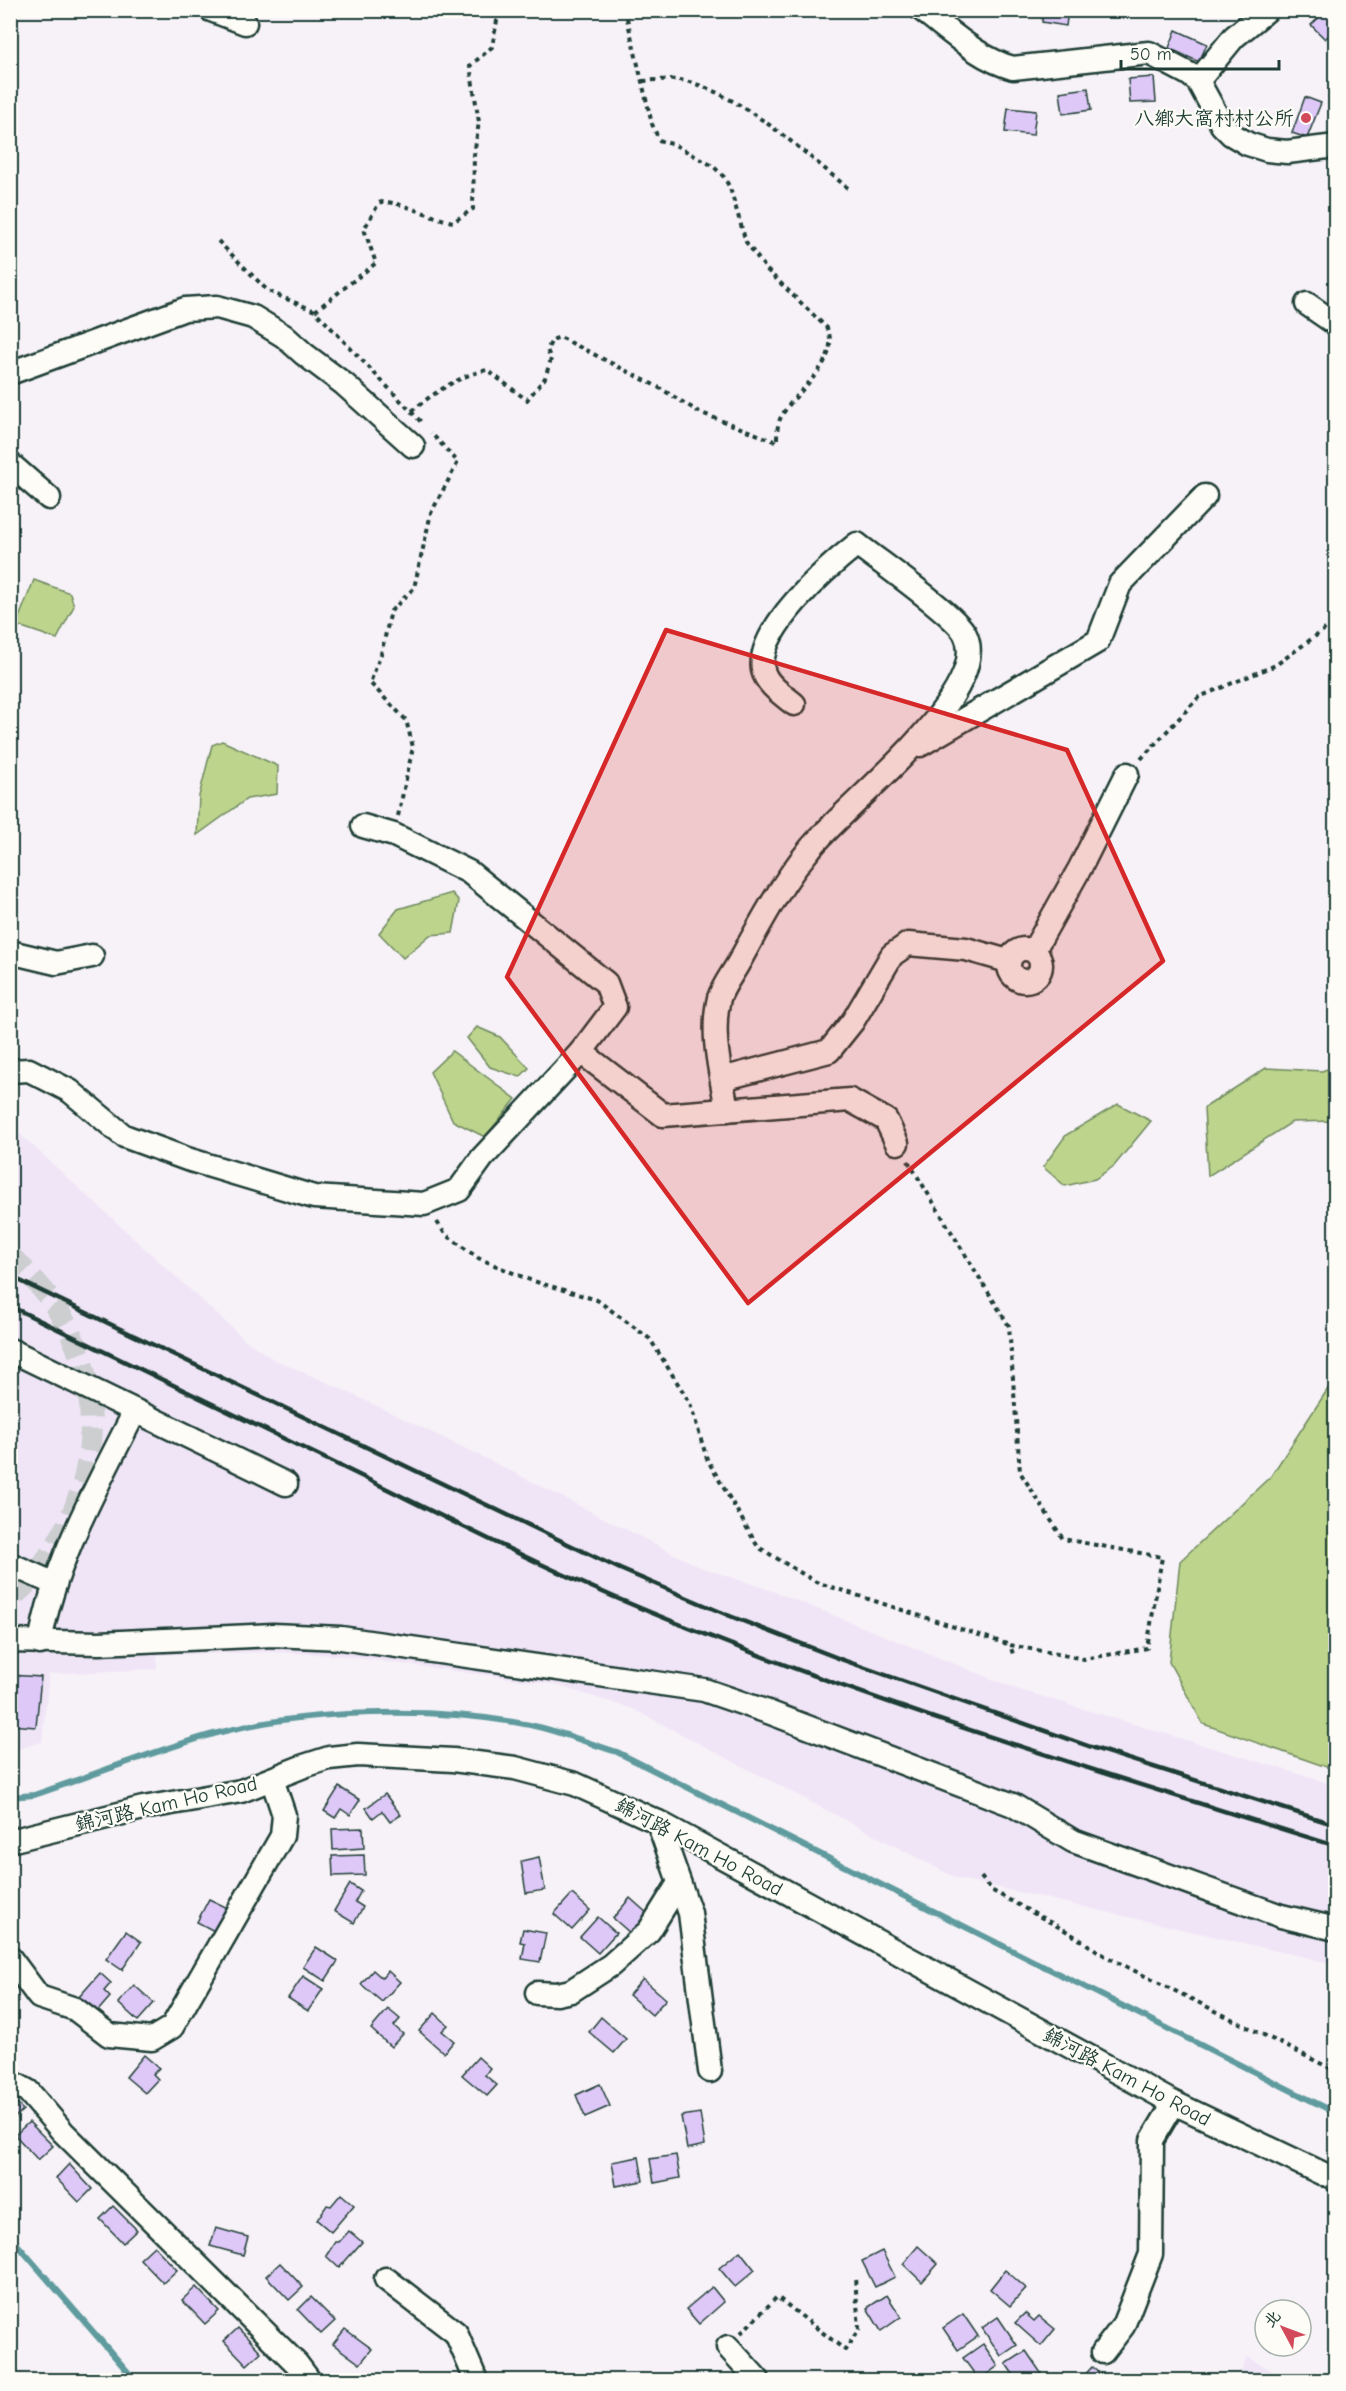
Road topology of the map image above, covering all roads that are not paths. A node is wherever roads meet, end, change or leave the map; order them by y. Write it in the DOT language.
graph roads {
  1 [pos="211,10"];
  2 [pos="922,10"];
  3 [pos="1267,10"];
  4 [pos="245,23"];
  5 [pos="1198,81"];
  6 [pos="1335,146"];
  7 [pos="1307,303"];
  8 [pos="1335,324"];
  9 [pos="10,374"];
  10 [pos="413,446"];
  11 [pos="10,464"];
  12 [pos="1205,496"];
  13 [pos="49,498"];
  14 [pos="794,704"];
  15 [pos="908,751"];
  16 [pos="1126,774"];
  17 [pos="363,826"];
  18 [pos="10,952"];
  19 [pos="92,956"];
  20 [pos="580,1052"];
  21 [pos="20,1070"];
  22 [pos="722,1079"];
  23 [pos="727,1110"];
  24 [pos="897,1143"];
  25 [pos="10,1350"];
  26 [pos="135,1411"];
  27 [pos="286,1484"];
  28 [pos="10,1564"];
  29 [pos="55,1584"];
  30 [pos="10,1641"];
  31 [pos="40,1643"];
  32 [pos="272,1779"];
  33 [pos="658,1822"];
  34 [pos="10,1841"];
  35 [pos="679,1883"];
  36 [pos="1335,1929"];
  37 [pos="10,1958"];
  38 [pos="537,1993"];
  39 [pos="710,2071"];
  40 [pos="10,2081"];
  41 [pos="1174,2103"];
  42 [pos="1335,2180"];
  43 [pos="386,2279"];
  44 [pos="728,2347"];
  45 [pos="1103,2352"];
  46 [pos="309,2380"];
  47 [pos="476,2380"];
  48 [pos="758,2380"];
  1 -- 4 [label="street"];
  2 -- 5 [label="street"];
  3 -- 5 [label="street"];
  5 -- 6 [label="street"];
  7 -- 8 [label="street"];
  9 -- 10 [label="street"];
  11 -- 13 [label="street"];
  12 -- 15 [label="street"];
  14 -- 15 [label="street"];
  15 -- 22 [label="street"];
  16 -- 22 [label="street"];
  17 -- 20 [label="street"];
  18 -- 19 [label="street"];
  20 -- 21 [label="street"];
  20 -- 23 [label="street"];
  22 -- 23 [label="street"];
  23 -- 24 [label="street"];
  25 -- 26 [label="street"];
  26 -- 27 [label="street"];
  26 -- 29 [label="street"];
  28 -- 29 [label="street"];
  29 -- 31 [label="street"];
  30 -- 31 [label="street"];
  31 -- 36 [label="street"];
  32 -- 33 [label="street, 錦河路 Kam Ho Road"];
  32 -- 34 [label="street, 錦河路 Kam Ho Road"];
  32 -- 37 [label="street"];
  33 -- 35 [label="street"];
  33 -- 41 [label="street, 錦河路 Kam Ho Road"];
  35 -- 38 [label="street"];
  35 -- 39 [label="street"];
  40 -- 46 [label="street"];
  41 -- 42 [label="street, 錦河路 Kam Ho Road"];
  41 -- 45 [label="street"];
  43 -- 47 [label="street"];
  44 -- 48 [label="street"];
}
